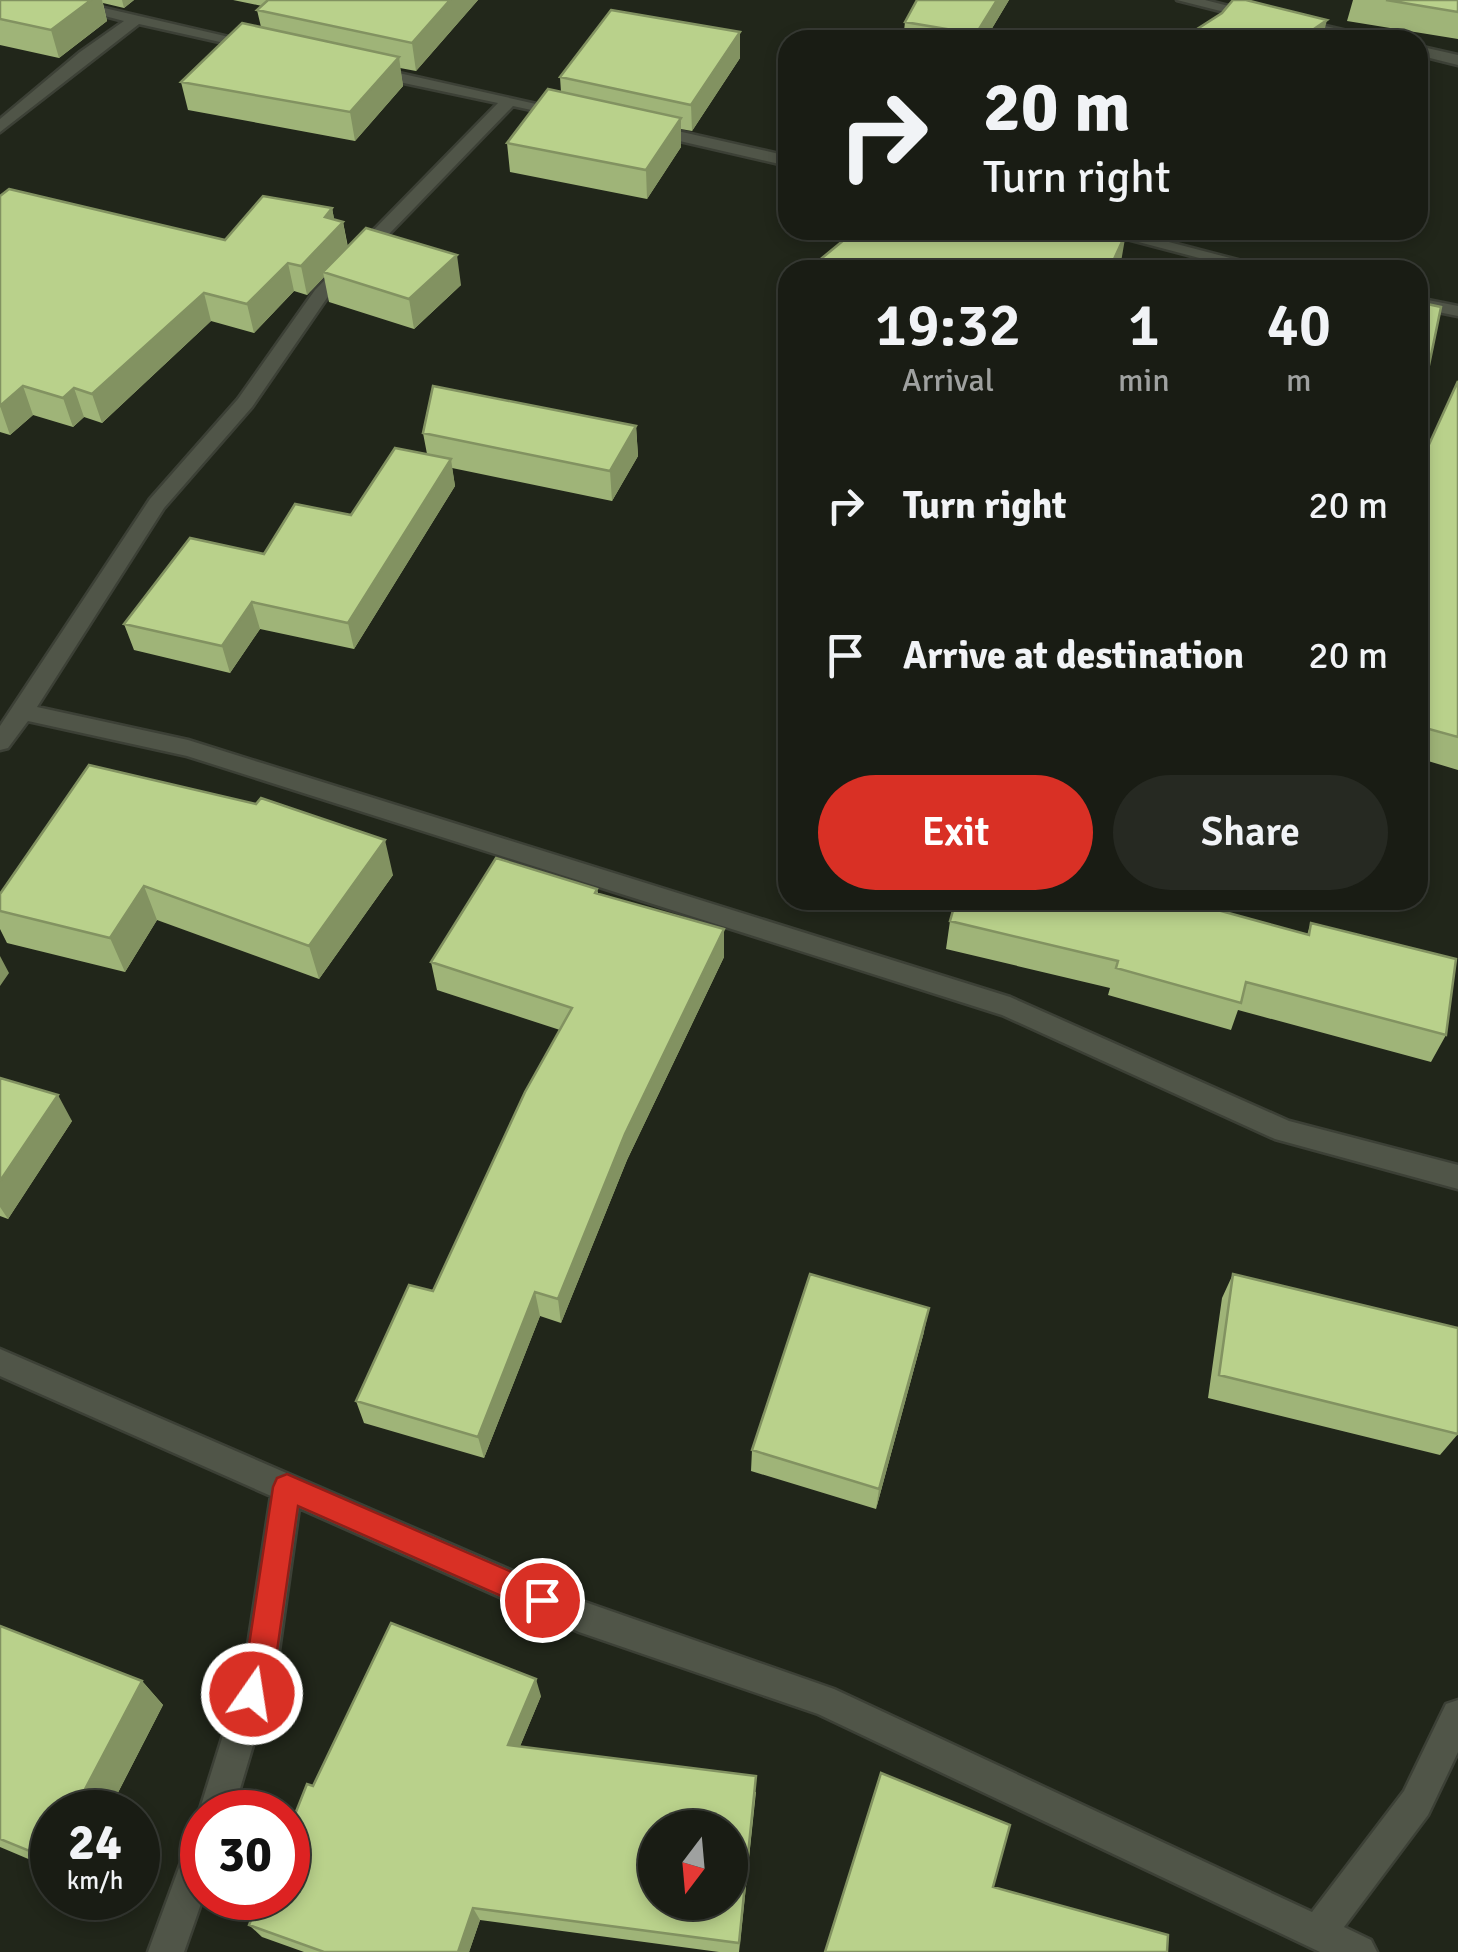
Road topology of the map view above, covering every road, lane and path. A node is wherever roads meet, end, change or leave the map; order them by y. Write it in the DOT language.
graph roads {
  1 [pos="50,0"];
  2 [pos="1184,0"];
  3 [pos="132,21"];
  4 [pos="1322,30"];
  5 [pos="278,51"];
  6 [pos="1428,53"];
  7 [pos="1458,60"];
  8 [pos="346,66"];
  9 [pos="508,102"];
  10 [pos="592,118"];
  11 [pos="626,125"];
  12 [pos="0,127"];
  13 [pos="778,158"];
  14 [pos="1143,240"];
  15 [pos="1225,260"];
  16 [pos="1428,305"];
  17 [pos="1458,311"];
  18 [pos="24,712"];
  19 [pos="0,742"];
  20 [pos="1458,1177"];
  21 [pos="0,1362"];
  22 [pos="287,1487"];
  23 [pos="1458,1716"];
  24 [pos="223,1790"];
  25 [pos="180,1912"];
  26 [pos="1318,1932"];
  27 [pos="166,1952"];
  28 [pos="1359,1952"];
  1 -- 3 [label="street"];
  2 -- 4 [label="street"];
  3 -- 5 [label="street"];
  3 -- 12 [label="street"];
  6 -- 7 [label="street"];
  8 -- 9 [label="street"];
  9 -- 10 [label="street"];
  9 -- 18 [label="street"];
  11 -- 13 [label="street"];
  14 -- 15 [label="street"];
  16 -- 17 [label="street"];
  18 -- 19 [label="street"];
  18 -- 20 [label="street"];
  21 -- 22 [label="street"];
  22 -- 24 [label="street"];
  22 -- 26 [label="street"];
  23 -- 26 [label="street"];
  25 -- 27 [label="street"];
  26 -- 28 [label="street"];
}
